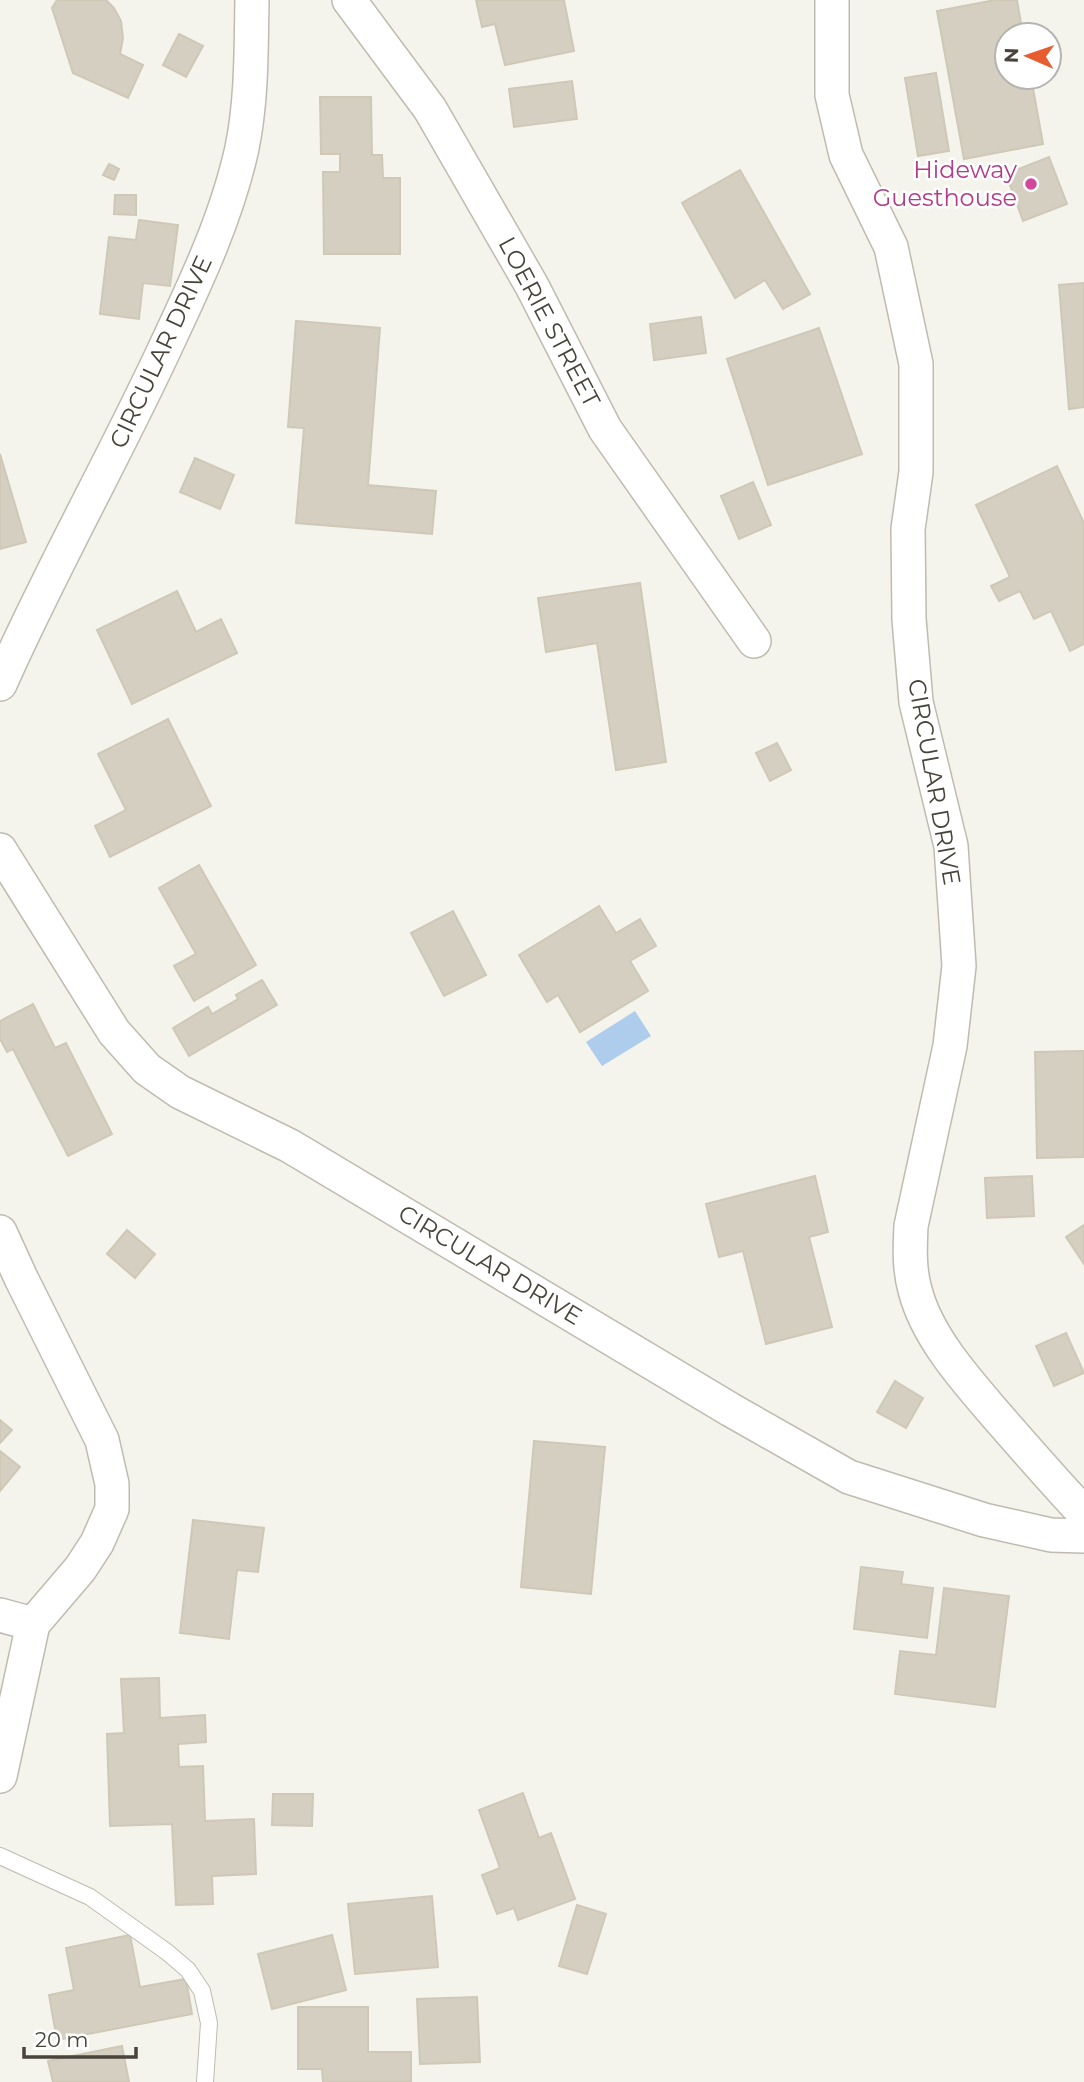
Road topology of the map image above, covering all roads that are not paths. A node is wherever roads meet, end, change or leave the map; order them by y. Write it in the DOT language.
graph roads {
  1 [pos="252,0"];
  2 [pos="349,0"];
  3 [pos="832,0"];
  4 [pos="754,641"];
  5 [pos="0,684"];
  6 [pos="0,850"];
  7 [pos="0,1232"];
  8 [pos="1084,1516"];
  9 [pos="1084,1536"];
  10 [pos="0,1615"];
  11 [pos="33,1624"];
  12 [pos="0,1776"];
  13 [pos="0,1856"];
  14 [pos="205,2082"];
  1 -- 5 [label="street, CIRCULAR DRIVE"];
  2 -- 4 [label="street, LOERIE STREET"];
  3 -- 8 [label="street, CIRCULAR DRIVE"];
  6 -- 9 [label="street, CIRCULAR DRIVE"];
  7 -- 11 [label="street"];
  10 -- 11 [label="street"];
  11 -- 12 [label="street"];
  13 -- 14 [label="lane"];
}
